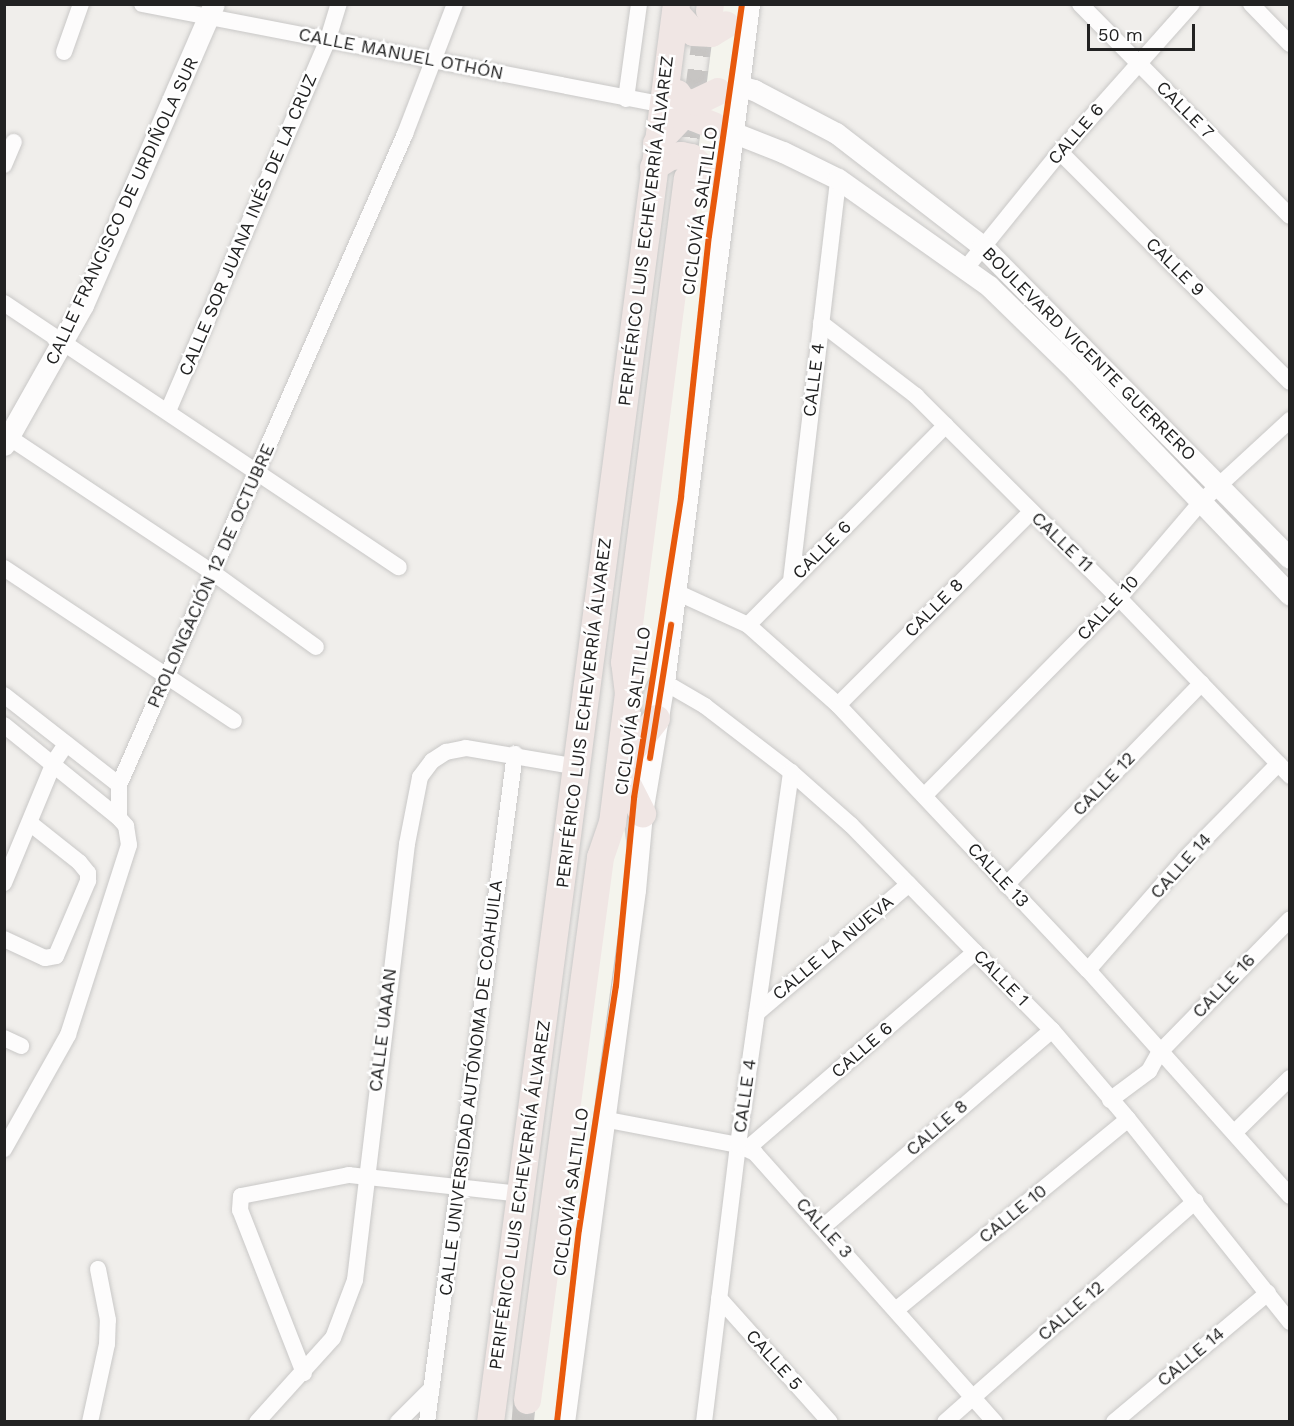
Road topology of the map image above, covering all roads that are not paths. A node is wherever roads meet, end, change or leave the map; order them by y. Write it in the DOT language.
graph roads {
  1 [pos="81,4"];
  2 [pos="142,4"];
  3 [pos="339,4"];
  4 [pos="455,4"];
  5 [pos="639,4"];
  6 [pos="749,4"];
  7 [pos="1080,4"];
  8 [pos="1192,4"];
  9 [pos="1251,4"];
  10 [pos="676,8"];
  11 [pos="719,11"];
  12 [pos="211,12"];
  13 [pos="328,39"];
  14 [pos="1290,44"];
  15 [pos="64,52"];
  16 [pos="435,61"];
  17 [pos="1139,63"];
  18 [pos="667,64"];
  19 [pos="728,88"];
  20 [pos="626,99"];
  21 [pos="660,104"];
  22 [pos="686,109"];
  23 [pos="723,129"];
  24 [pos="14,142"];
  25 [pos="1060,152"];
  26 [pos="654,155"];
  27 [pos="4,165"];
  28 [pos="697,175"];
  29 [pos="838,179"];
  30 [pos="1290,216"];
  31 [pos="982,246"];
  32 [pos="966,268"];
  33 [pos="4,303"];
  34 [pos="821,323"];
  35 [pos="65,343"];
  36 [pos="1290,382"];
  37 [pos="168,411"];
  38 [pos="1290,420"];
  39 [pos="946,425"];
  40 [pos="6,438"];
  41 [pos="257,471"];
  42 [pos="1220,486"];
  43 [pos="1201,502"];
  44 [pos="1031,512"];
  45 [pos="1290,558"];
  46 [pos="399,567"];
  47 [pos="4,568"];
  48 [pos="212,572"];
  49 [pos="791,581"];
  50 [pos="674,591"];
  51 [pos="1290,595"];
  52 [pos="1119,598"];
  53 [pos="748,625"];
  54 [pos="316,647"];
  55 [pos="166,677"];
  56 [pos="664,682"];
  57 [pos="1202,683"];
  58 [pos="4,695"];
  59 [pos="838,705"];
  60 [pos="656,718"];
  61 [pos="234,721"];
  62 [pos="4,725"];
  63 [pos="66,744"];
  64 [pos="515,754"];
  65 [pos="54,762"];
  66 [pos="1278,764"];
  67 [pos="578,767"];
  68 [pos="619,767"];
  69 [pos="791,772"];
  70 [pos="1290,776"];
  71 [pos="119,785"];
  72 [pos="925,795"];
  73 [pos="642,813"];
  74 [pos="119,818"];
  75 [pos="31,824"];
  76 [pos="4,883"];
  77 [pos="909,884"];
  78 [pos="1006,885"];
  79 [pos="1290,919"];
  80 [pos="4,939"];
  81 [pos="975,952"];
  82 [pos="1088,970"];
  83 [pos="757,1012"];
  84 [pos="1052,1030"];
  85 [pos="4,1038"];
  86 [pos="21,1046"];
  87 [pos="1159,1053"];
  88 [pos="1290,1078"];
  89 [pos="1110,1100"];
  90 [pos="603,1119"];
  91 [pos="1128,1119"];
  92 [pos="1235,1132"];
  93 [pos="6,1141"];
  94 [pos="743,1146"];
  95 [pos="364,1176"];
  96 [pos="459,1187"];
  97 [pos="521,1194"];
  98 [pos="1290,1196"];
  99 [pos="1196,1201"];
  100 [pos="823,1227"];
  101 [pos="99,1269"];
  102 [pos="1268,1293"];
  103 [pos="719,1298"];
  104 [pos="897,1309"];
  105 [pos="1290,1322"];
  106 [pos="304,1373"];
  107 [pos="431,1389"];
  108 [pos="973,1397"];
  109 [pos="494,1405"];
  110 [pos="546,1412"];
  111 [pos="90,1422"];
  112 [pos="257,1422"];
  113 [pos="398,1422"];
  114 [pos="427,1422"];
  115 [pos="704,1422"];
  116 [pos="830,1422"];
  117 [pos="945,1422"];
  118 [pos="995,1422"];
  119 [pos="1114,1422"];
  1 -- 15 [label="street"];
  2 -- 12 [label="street, CALLE MANUEL OTHÓN"];
  3 -- 13 [label="street, CALLE SOR JUANA INÉS DE LA CRUZ"];
  4 -- 16 [label="street, PROLONGACIÓN 12 DE OCTUBRE"];
  5 -- 20 [label="street, PERIFÉRICO LUIS ECHEVERRÍA ÁLVAREZ"];
  6 -- 19 [label="street, PERIFÉRICO LUIS ECHEVERRÍA ÁLVAREZ"];
  7 -- 17 [label="street, CALLE 7"];
  8 -- 17 [label="street, CALLE 6"];
  9 -- 14 [label="street"];
  10 -- 11 [label="highway"];
  10 -- 18 [label="highway, PERIFÉRICO LUIS ECHEVERRÍA ÁLVAREZ"];
  11 -- 19 [label="main road, PERIFÉRICO LUIS ECHEVERRÍA ÁLVAREZ"];
  12 -- 13 [label="street, CALLE MANUEL OTHÓN"];
  12 -- 35 [label="street, CALLE FRANCISCO DE URDIÑOLA SUR"];
  13 -- 16 [label="street, CALLE MANUEL OTHÓN"];
  13 -- 37 [label="street, CALLE SOR JUANA INÉS DE LA CRUZ"];
  16 -- 20 [label="street, CALLE MANUEL OTHÓN"];
  16 -- 41 [label="street, PROLONGACIÓN 12 DE OCTUBRE"];
  17 -- 25 [label="street, CALLE 6"];
  17 -- 30 [label="street, CALLE 7"];
  18 -- 21 [label="highway, PERIFÉRICO LUIS ECHEVERRÍA ÁLVAREZ"];
  18 -- 22 [label="highway"];
  19 -- 22 [label="highway"];
  19 -- 23 [label="main road, PERIFÉRICO LUIS ECHEVERRÍA ÁLVAREZ"];
  19 -- 31 [label="street, BOULEVARD VICENTE GUERRERO"];
  20 -- 21 [label="street, CALLE MANUEL OTHÓN"];
  21 -- 26 [label="highway, PERIFÉRICO LUIS ECHEVERRÍA ÁLVAREZ"];
  22 -- 23 [label="highway"];
  22 -- 26 [label="highway"];
  23 -- 28 [label="main road, PERIFÉRICO LUIS ECHEVERRÍA ÁLVAREZ"];
  23 -- 29 [label="street, BOULEVARD VICENTE GUERRERO"];
  23 -- 50 [label="street, PERIFÉRICO LUIS ECHEVERRÍA ÁLVAREZ"];
  24 -- 27 [label="street"];
  25 -- 31 [label="street, CALLE 6"];
  25 -- 36 [label="street, CALLE 9"];
  26 -- 28 [label="highway"];
  26 -- 67 [label="highway, PERIFÉRICO LUIS ECHEVERRÍA ÁLVAREZ"];
  28 -- 68 [label="highway, PERIFÉRICO LUIS ECHEVERRÍA ÁLVAREZ"];
  29 -- 32 [label="street, BOULEVARD VICENTE GUERRERO"];
  29 -- 34 [label="street, CALLE 4"];
  31 -- 32 [label="street, CALLE 6"];
  31 -- 42 [label="street, BOULEVARD VICENTE GUERRERO"];
  32 -- 43 [label="street, BOULEVARD VICENTE GUERRERO"];
  33 -- 35 [label="street"];
  34 -- 39 [label="street, CALLE 11"];
  34 -- 49 [label="street, CALLE 4"];
  35 -- 37 [label="street"];
  35 -- 40 [label="street, CALLE FRANCISCO DE URDIÑOLA SUR"];
  37 -- 41 [label="street"];
  38 -- 42 [label="street, CALLE 10"];
  39 -- 44 [label="street, CALLE 11"];
  39 -- 49 [label="street, CALLE 6"];
  40 -- 48 [label="street"];
  41 -- 46 [label="street"];
  41 -- 48 [label="street, PROLONGACIÓN 12 DE OCTUBRE"];
  42 -- 43 [label="street, CALLE 10"];
  42 -- 45 [label="street, BOULEVARD VICENTE GUERRERO"];
  43 -- 51 [label="street, BOULEVARD VICENTE GUERRERO"];
  43 -- 52 [label="street, CALLE 10"];
  44 -- 52 [label="street, CALLE 11"];
  44 -- 59 [label="street, CALLE 8"];
  47 -- 55 [label="street"];
  48 -- 54 [label="street"];
  48 -- 55 [label="street, PROLONGACIÓN 12 DE OCTUBRE"];
  49 -- 53 [label="street, CALLE 6"];
  50 -- 53 [label="street, CALLE 13"];
  50 -- 56 [label="street, PERIFÉRICO LUIS ECHEVERRÍA ÁLVAREZ"];
  52 -- 57 [label="street, CALLE 11"];
  52 -- 72 [label="street, CALLE 10"];
  53 -- 59 [label="street, CALLE 13"];
  55 -- 61 [label="street"];
  55 -- 71 [label="street, PROLONGACIÓN 12 DE OCTUBRE"];
  56 -- 60 [label="street, PERIFÉRICO LUIS ECHEVERRÍA ÁLVAREZ"];
  56 -- 69 [label="street, CALLE 1"];
  57 -- 66 [label="street, CALLE 11"];
  57 -- 78 [label="street, CALLE 12"];
  58 -- 63 [label="street"];
  59 -- 72 [label="street, CALLE 13"];
  60 -- 68 [label="highway"];
  60 -- 73 [label="street, PERIFÉRICO LUIS ECHEVERRÍA ÁLVAREZ"];
  62 -- 65 [label="street"];
  63 -- 65 [label="street"];
  63 -- 71 [label="street"];
  64 -- 67 [label="street, CALLE UAAAN"];
  64 -- 95 [label="street, CALLE UAAAN"];
  64 -- 96 [label="street, CALLE UNIVERSIDAD AUTÓNOMA DE COAHUILA"];
  65 -- 74 [label="street"];
  65 -- 75 [label="street"];
  66 -- 70 [label="street, CALLE 11"];
  66 -- 82 [label="street, CALLE 14"];
  67 -- 97 [label="highway, PERIFÉRICO LUIS ECHEVERRÍA ÁLVAREZ"];
  68 -- 73 [label="highway"];
  68 -- 110 [label="highway, PERIFÉRICO LUIS ECHEVERRÍA ÁLVAREZ"];
  69 -- 77 [label="street, CALLE 1"];
  69 -- 83 [label="street, CALLE 4"];
  71 -- 74 [label="street, PROLONGACIÓN 12 DE OCTUBRE"];
  72 -- 78 [label="street, CALLE 13"];
  73 -- 90 [label="street, PERIFÉRICO LUIS ECHEVERRÍA ÁLVAREZ"];
  74 -- 93 [label="street, PROLONGACIÓN 12 DE OCTUBRE"];
  75 -- 76 [label="street"];
  75 -- 80 [label="street"];
  77 -- 81 [label="street, CALLE 1"];
  77 -- 83 [label="street, CALLE LA NUEVA"];
  78 -- 82 [label="street, CALLE 13"];
  79 -- 87 [label="street, CALLE 16"];
  81 -- 84 [label="street, CALLE 1"];
  81 -- 94 [label="street, CALLE 6"];
  82 -- 87 [label="street, CALLE 13"];
  83 -- 94 [label="street, CALLE 4"];
  84 -- 89 [label="street, CALLE 1"];
  84 -- 100 [label="street, CALLE 8"];
  85 -- 86 [label="street"];
  87 -- 89 [label="street, CALLE 16"];
  87 -- 92 [label="street, CALLE 13"];
  88 -- 92 [label="street"];
  89 -- 91 [label="street, CALLE 1"];
  90 -- 94 [label="street"];
  90 -- 110 [label="street, PERIFÉRICO LUIS ECHEVERRÍA ÁLVAREZ"];
  91 -- 99 [label="street, CALLE 1"];
  91 -- 104 [label="street, CALLE 10"];
  92 -- 98 [label="street, CALLE 13"];
  94 -- 100 [label="street, CALLE 3"];
  94 -- 103 [label="street, CALLE 4"];
  95 -- 96 [label="street"];
  95 -- 106 [label="street, CALLE UAAAN"];
  95 -- 106 [label="street"];
  96 -- 97 [label="street"];
  96 -- 107 [label="street, CALLE UNIVERSIDAD AUTÓNOMA DE COAHUILA"];
  97 -- 109 [label="highway, PERIFÉRICO LUIS ECHEVERRÍA ÁLVAREZ"];
  99 -- 102 [label="street, CALLE 1"];
  99 -- 108 [label="street, CALLE 12"];
  100 -- 104 [label="street, CALLE 3"];
  101 -- 111 [label="street"];
  102 -- 105 [label="street, CALLE 1"];
  102 -- 119 [label="street, CALLE 14"];
  103 -- 115 [label="street, CALLE 4"];
  103 -- 116 [label="street, CALLE 5"];
  104 -- 108 [label="street, CALLE 3"];
  106 -- 112 [label="street, CALLE UAAAN"];
  107 -- 113 [label="street"];
  107 -- 114 [label="street, CALLE UNIVERSIDAD AUTÓNOMA DE COAHUILA"];
  108 -- 117 [label="street, CALLE 12"];
  108 -- 118 [label="street, CALLE 3"];
  109 -- 110 [label="highway"];
}
